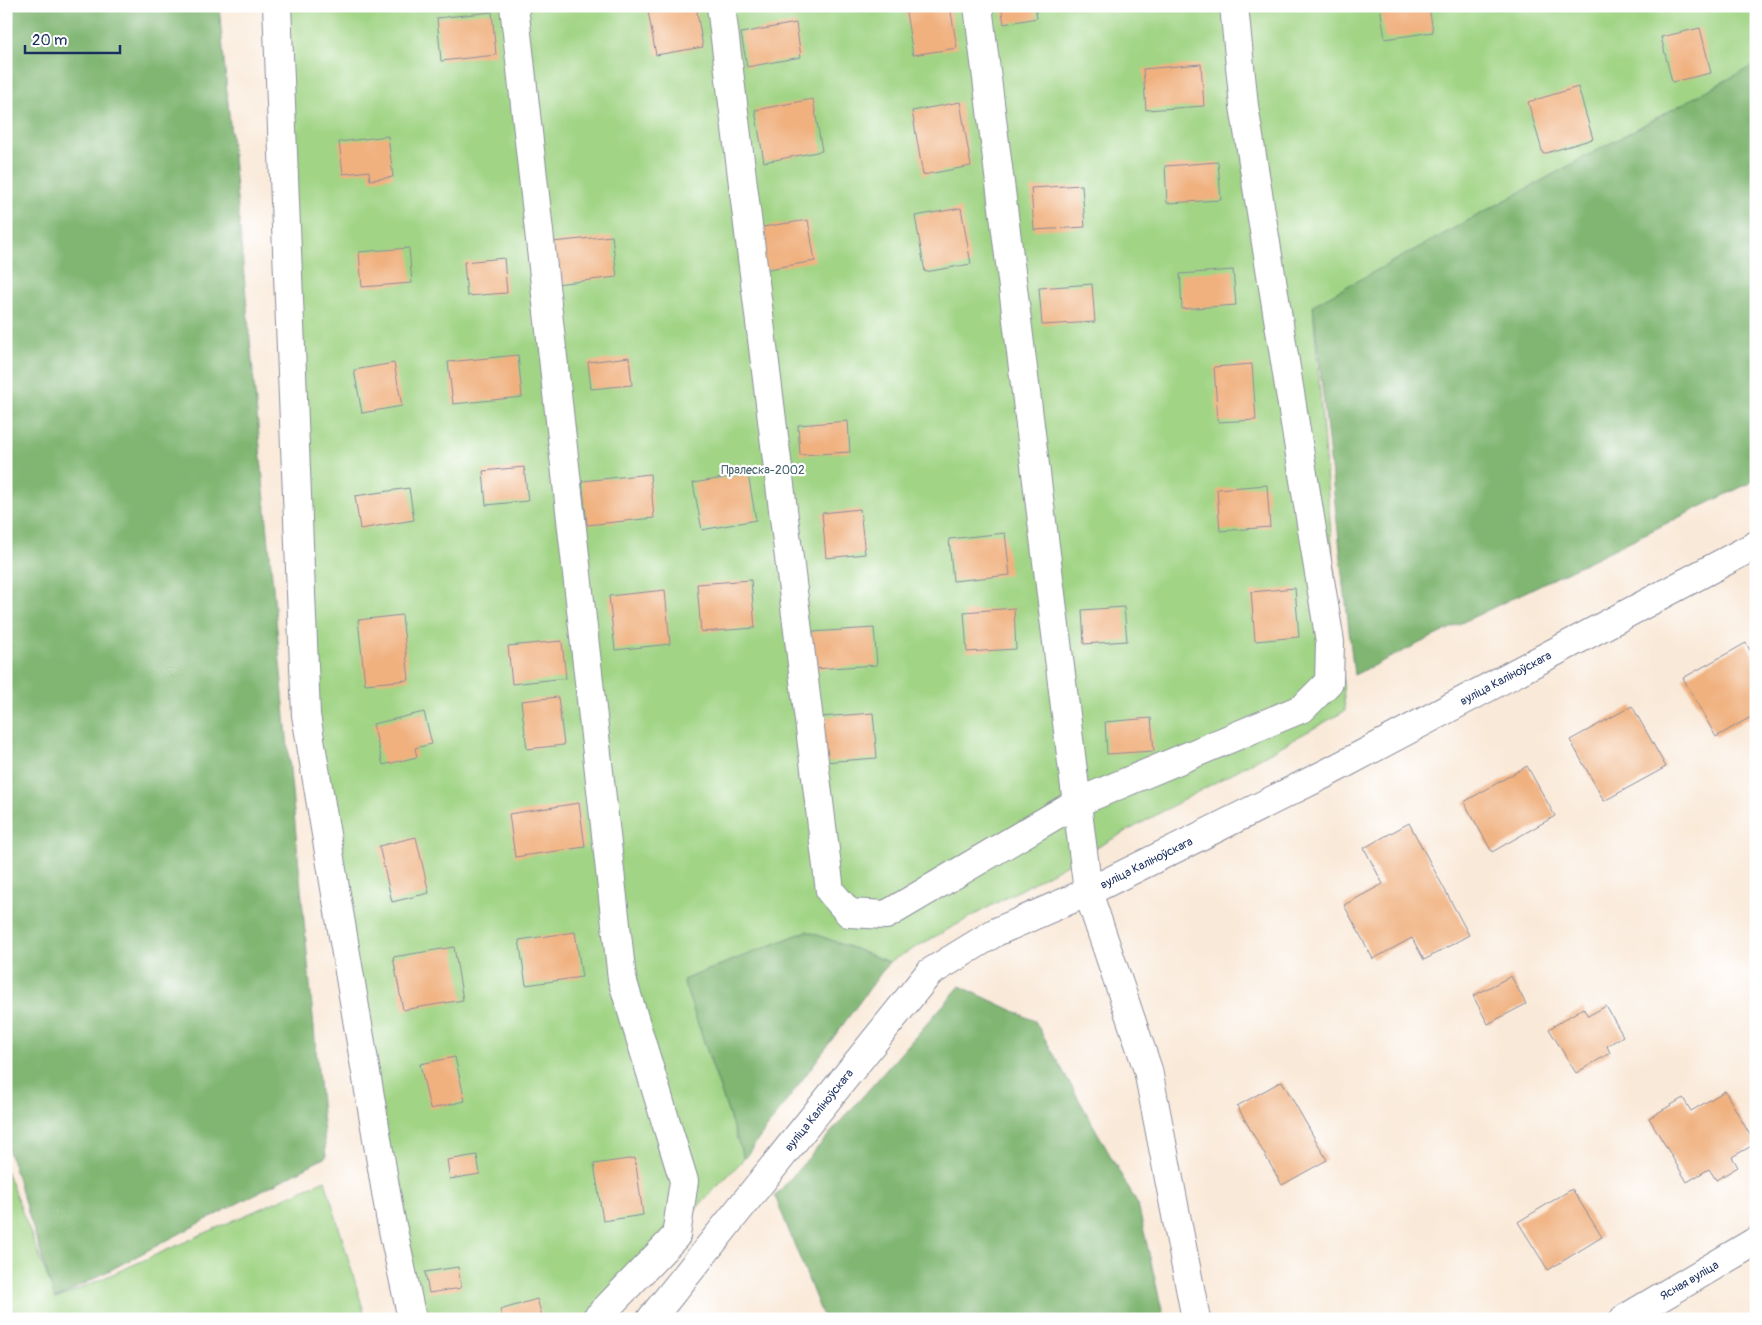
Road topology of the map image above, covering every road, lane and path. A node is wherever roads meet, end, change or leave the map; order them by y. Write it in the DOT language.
graph roads {
  1 [pos="277,6"];
  2 [pos="514,6"];
  3 [pos="721,6"];
  4 [pos="978,6"];
  5 [pos="1234,6"];
  6 [pos="1756,545"];
  7 [pos="1076,803"];
  8 [pos="1088,892"];
  9 [pos="1756,1241"];
  10 [pos="412,1319"];
  11 [pos="596,1319"];
  12 [pos="651,1319"];
  13 [pos="1196,1319"];
  14 [pos="1624,1319"];
  1 -- 10 [label="street"];
  2 -- 11 [label="street"];
  3 -- 7 [label="street"];
  4 -- 7 [label="street"];
  5 -- 7 [label="street"];
  6 -- 8 [label="street, вуліца Каліноўскага"];
  7 -- 8 [label="street"];
  8 -- 12 [label="street, вуліца Каліноўскага"];
  8 -- 13 [label="street"];
  9 -- 14 [label="street, Ясная вуліца"];
}
